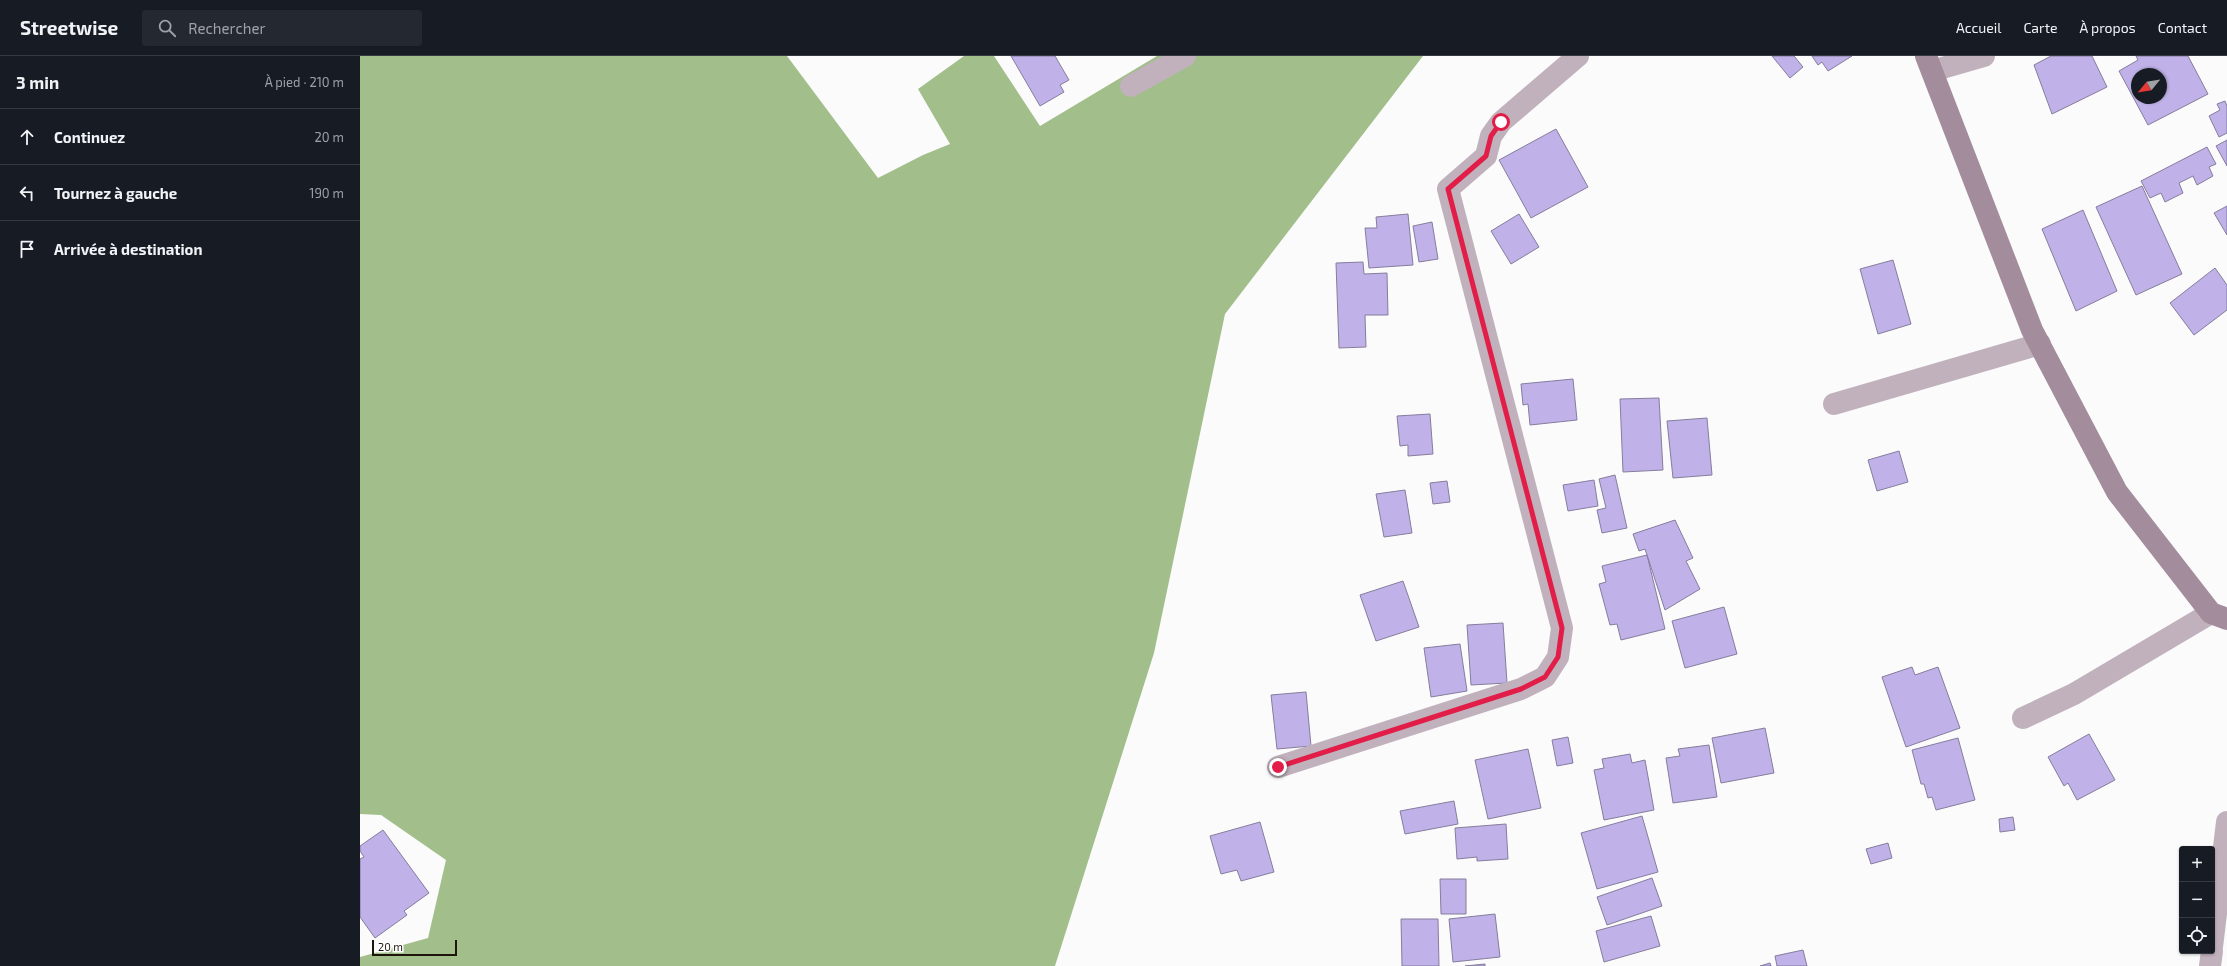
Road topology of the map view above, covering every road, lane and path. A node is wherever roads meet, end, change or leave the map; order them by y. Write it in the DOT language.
graph roads {
  1 [pos="1185,56"];
  2 [pos="1578,56"];
  3 [pos="1984,56"];
  4 [pos="1929,63"];
  5 [pos="1131,86"];
  6 [pos="2040,344"];
  7 [pos="1834,404"];
  8 [pos="2219,616"];
  9 [pos="2023,718"];
  10 [pos="1278,767"];
  11 [pos="2227,822"];
  12 [pos="2215,923"];
  13 [pos="2212,954"];
  14 [pos="2210,966"];
  1 -- 5 [label="street"];
  2 -- 10 [label="street"];
  3 -- 4 [label="street"];
  4 -- 6 [label="street"];
  6 -- 7 [label="street"];
  6 -- 8 [label="street"];
  8 -- 9 [label="street"];
  11 -- 12 [label="street"];
  13 -- 14 [label="street"];
}
